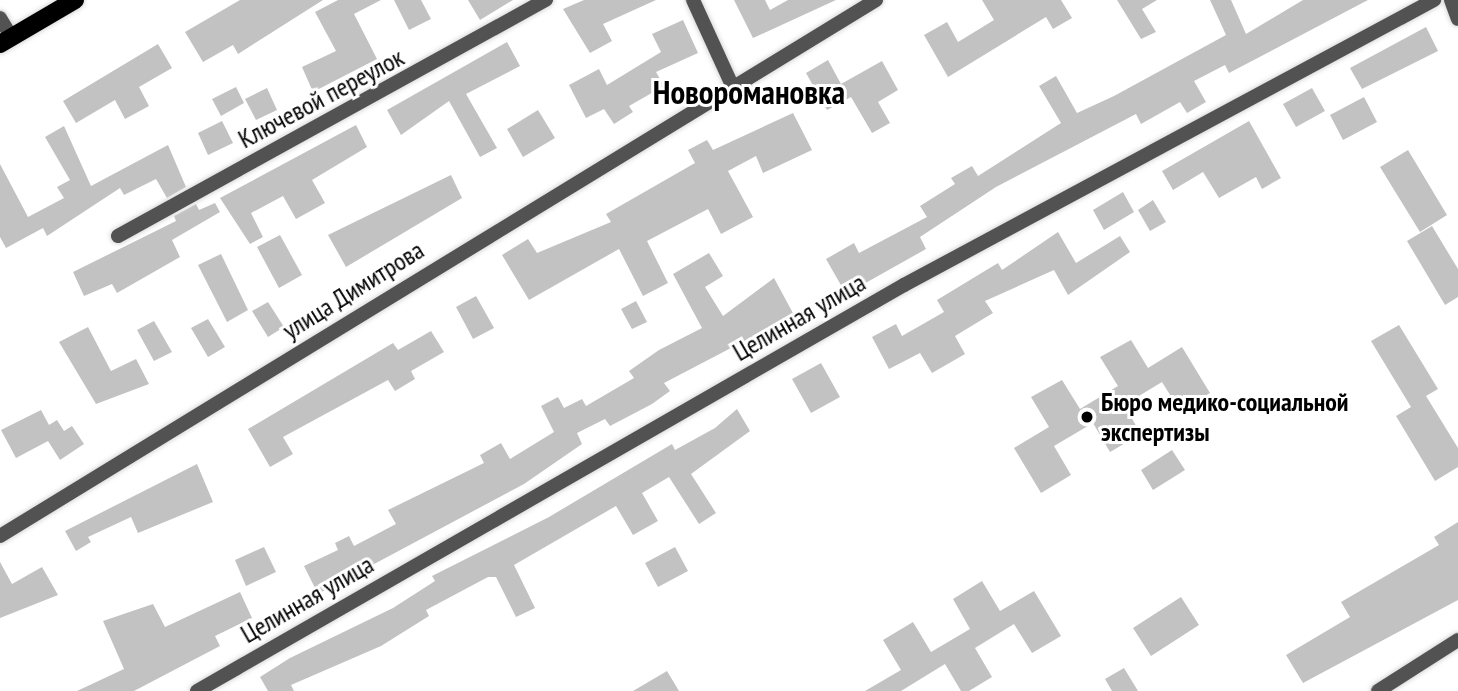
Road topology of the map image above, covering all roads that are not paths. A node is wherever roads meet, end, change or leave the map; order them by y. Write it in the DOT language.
graph roads {
  1 [pos="75,0"];
  2 [pos="546,0"];
  3 [pos="693,0"];
  4 [pos="876,0"];
  5 [pos="1434,0"];
  6 [pos="1451,0"];
  7 [pos="0,18"];
  8 [pos="1458,19"];
  9 [pos="6,41"];
  10 [pos="732,85"];
  11 [pos="118,236"];
  12 [pos="0,536"];
  13 [pos="1458,640"];
  14 [pos="197,691"];
  15 [pos="1378,691"];
  1 -- 9 [label="main road"];
  2 -- 11 [label="street, Ключевой переулок"];
  3 -- 10 [label="street"];
  4 -- 10 [label="street, улица Димитрова"];
  5 -- 14 [label="street, Целинная улица"];
  6 -- 8 [label="street"];
  7 -- 9 [label="street"];
  10 -- 12 [label="street, улица Димитрова"];
  13 -- 15 [label="street"];
}
